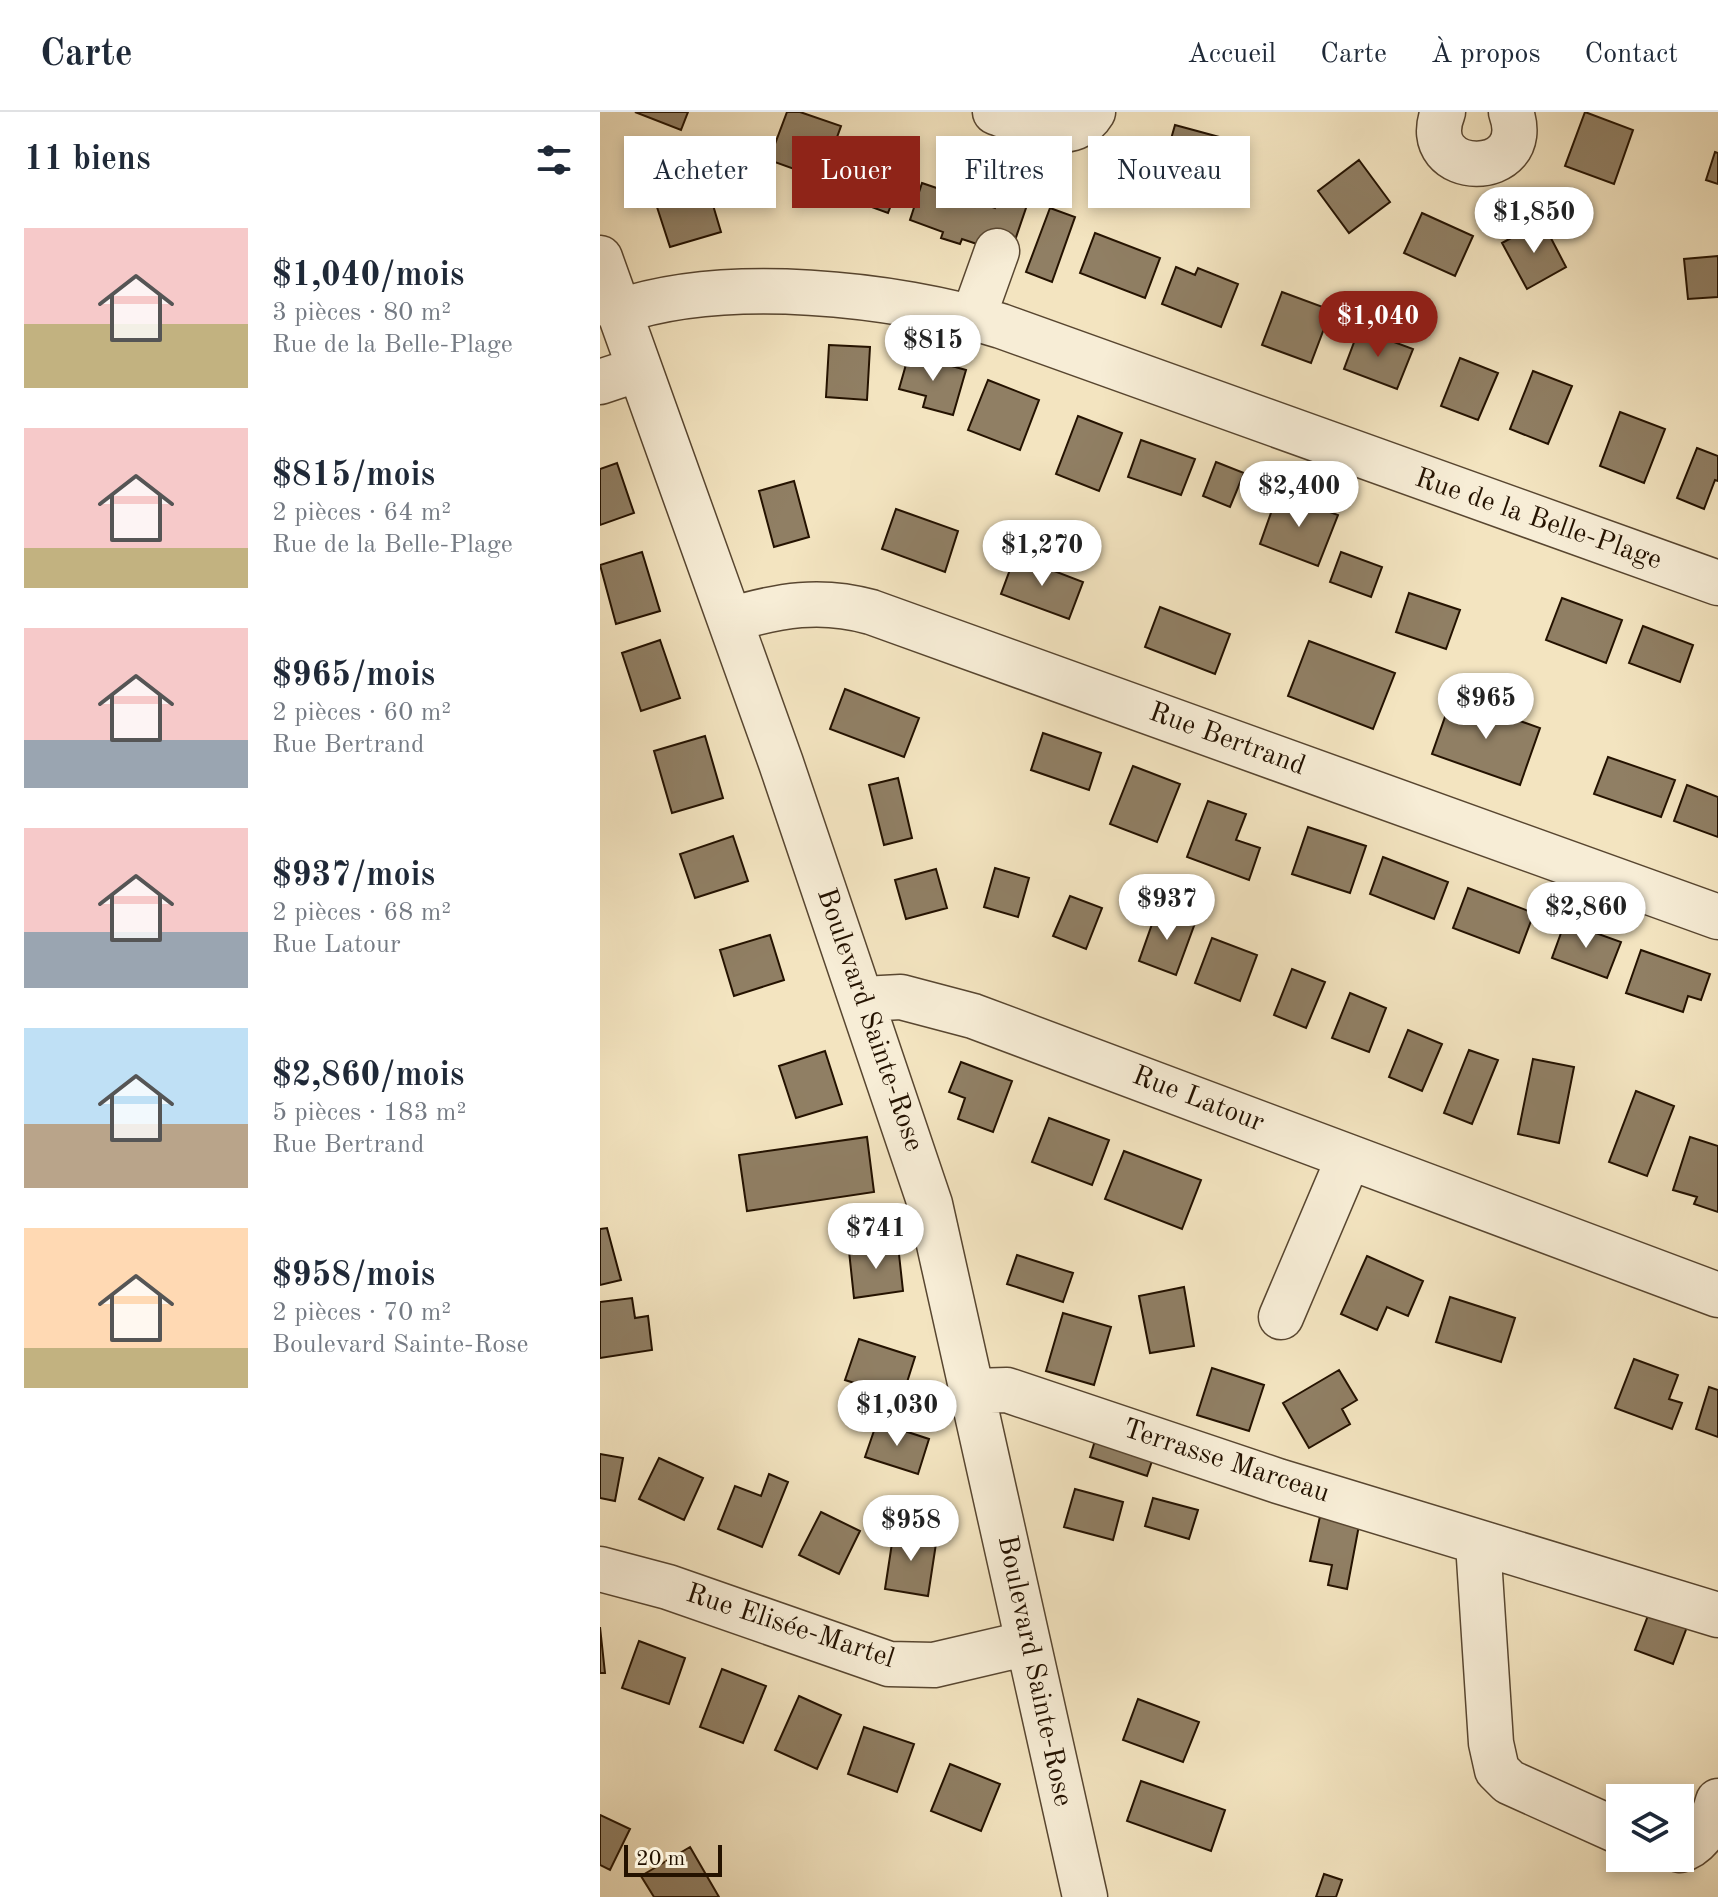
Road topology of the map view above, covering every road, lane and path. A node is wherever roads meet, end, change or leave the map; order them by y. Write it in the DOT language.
graph roads {
  1 [pos="995,112"];
  2 [pos="1093,112"];
  3 [pos="1443,112"];
  4 [pos="1511,112"];
  5 [pos="997,251"];
  6 [pos="600,258"];
  7 [pos="618,312"];
  8 [pos="973,318"];
  9 [pos="620,376"];
  10 [pos="1718,583"];
  11 [pos="730,620"];
  12 [pos="1718,917"];
  13 [pos="863,999"];
  14 [pos="1349,1157"];
  15 [pos="1718,1295"];
  16 [pos="1281,1317"];
  17 [pos="973,1391"];
  18 [pos="1478,1543"];
  19 [pos="600,1569"];
  20 [pos="1718,1615"];
  21 [pos="1028,1643"];
  22 [pos="1718,1801"];
  23 [pos="1606,1826"];
  24 [pos="1694,1841"];
  25 [pos="1085,1897"];
  1 -- 2 [label="street"];
  3 -- 4 [label="street"];
  5 -- 8 [label="street"];
  6 -- 7 [label="street, Boulevard Sainte-Rose"];
  7 -- 8 [label="street, Rue de la Belle-Plage"];
  7 -- 9 [label="street, Boulevard Sainte-Rose"];
  8 -- 10 [label="street, Rue de la Belle-Plage"];
  9 -- 11 [label="street, Boulevard Sainte-Rose"];
  11 -- 12 [label="street, Rue Bertrand"];
  11 -- 13 [label="street, Boulevard Sainte-Rose"];
  13 -- 14 [label="street, Rue Latour"];
  13 -- 17 [label="street, Boulevard Sainte-Rose"];
  14 -- 15 [label="street, Rue Latour"];
  14 -- 16 [label="street"];
  17 -- 18 [label="street, Terrasse Marceau"];
  17 -- 21 [label="street, Boulevard Sainte-Rose"];
  18 -- 20 [label="street, Terrasse Marceau"];
  18 -- 23 [label="street"];
  19 -- 21 [label="street, Rue Elisée-Martel"];
  21 -- 25 [label="street, Boulevard Sainte-Rose"];
  22 -- 24 [label="street"];
}
